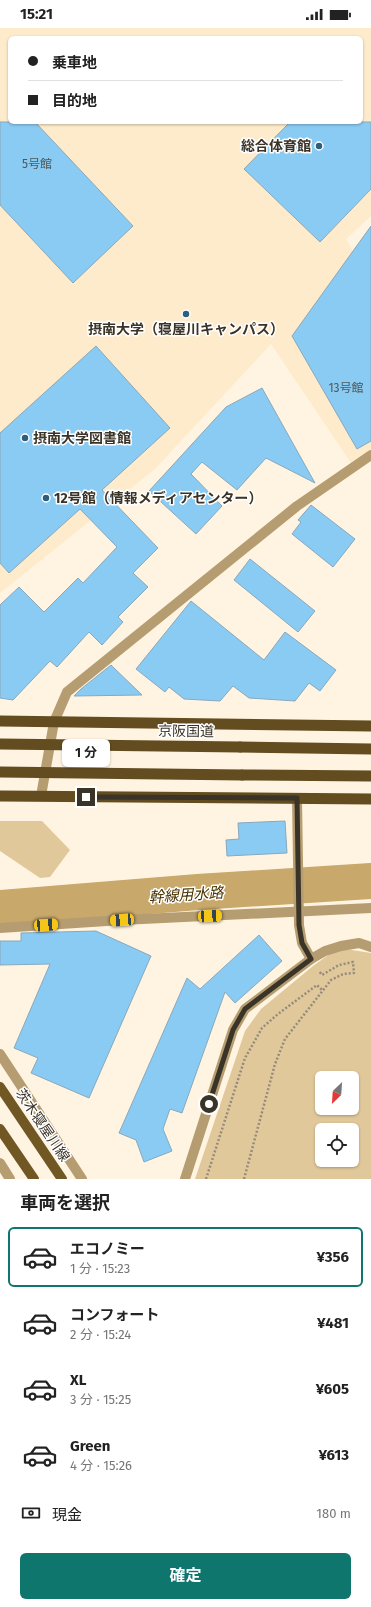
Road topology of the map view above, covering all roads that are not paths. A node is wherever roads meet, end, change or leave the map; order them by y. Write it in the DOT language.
graph roads {
  1 [pos="371,455"];
  2 [pos="0,721"];
  3 [pos="54,722"];
  4 [pos="371,726"];
  5 [pos="0,744"];
  6 [pos="371,749"];
  7 [pos="0,772"];
  8 [pos="371,776"];
  9 [pos="0,796"];
  10 [pos="41,796"];
  11 [pos="297,798"];
  12 [pos="371,799"];
  13 [pos="371,908"];
  14 [pos="299,909"];
  15 [pos="0,928"];
  16 [pos="371,947"];
  17 [pos="311,959"];
  18 [pos="0,1054"];
  19 [pos="0,1087"];
  20 [pos="0,1129"];
  21 [pos="0,1163"];
  22 [pos="10,1179"];
  23 [pos="34,1179"];
  24 [pos="62,1179"];
  25 [pos="82,1179"];
  26 [pos="185,1179"];
  1 -- 3 [label="street"];
  2 -- 3 [label="highway"];
  3 -- 4 [label="highway"];
  3 -- 10 [label="street"];
  5 -- 6 [label="highway, 京阪国道, bridge"];
  7 -- 8 [label="highway, bridge"];
  9 -- 10 [label="highway"];
  10 -- 11 [label="highway"];
  11 -- 12 [label="highway"];
  11 -- 14 [label="street"];
  13 -- 14 [label="street"];
  14 -- 15 [label="street"];
  14 -- 17 [label="street"];
  16 -- 17 [label="street"];
  17 -- 26 [label="street"];
  18 -- 25 [label="street"];
  19 -- 24 [label="main road, 茨木寝屋川線"];
  20 -- 23 [label="main road"];
  21 -- 22 [label="street"];
}
